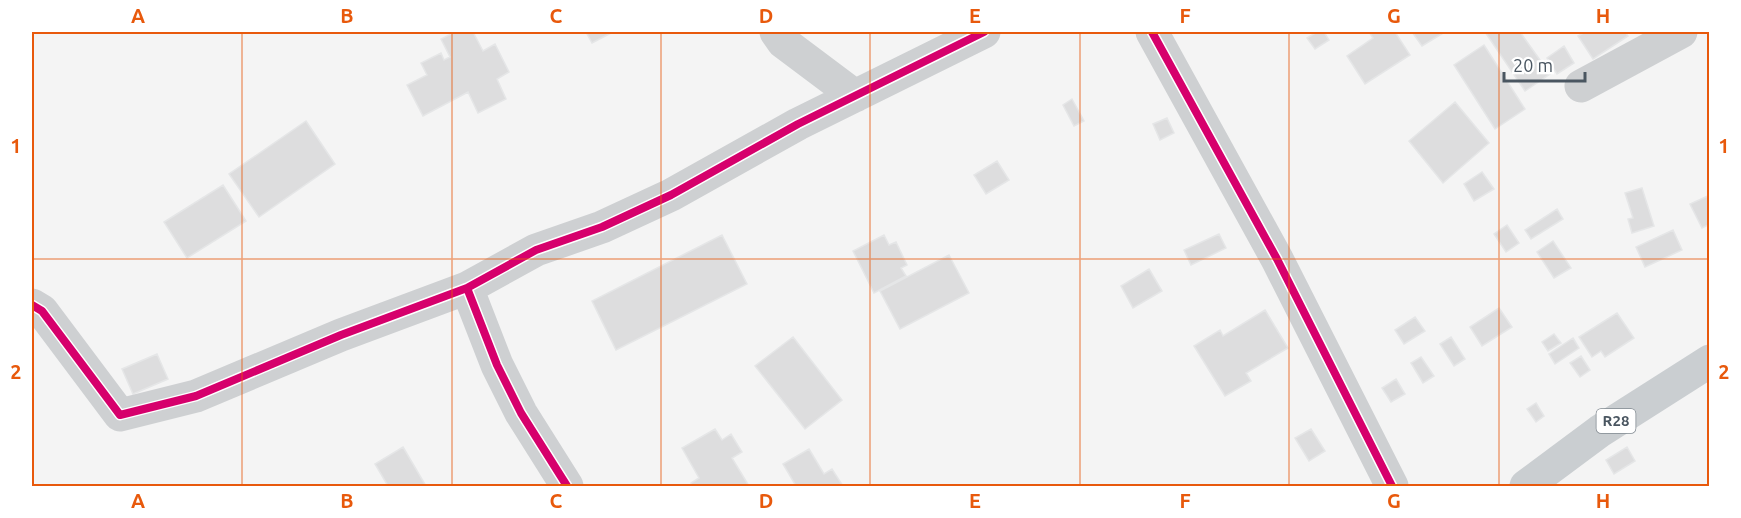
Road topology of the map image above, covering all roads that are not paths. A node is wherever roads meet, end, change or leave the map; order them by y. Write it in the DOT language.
graph roads {
  1 [pos="776,32"];
  2 [pos="984,32"];
  3 [pos="1152,32"];
  4 [pos="1681,32"];
  5 [pos="1581,86"];
  6 [pos="855,96"];
  7 [pos="467,288"];
  8 [pos="32,305"];
  9 [pos="1710,361"];
  10 [pos="567,486"];
  11 [pos="1392,486"];
  12 [pos="1526,486"];
  1 -- 6 [label="street"];
  2 -- 6 [label="street"];
  3 -- 11 [label="street"];
  4 -- 5 [label="street"];
  6 -- 7 [label="street"];
  7 -- 8 [label="street"];
  7 -- 10 [label="street"];
  9 -- 12 [label="main road, R28"];
}
